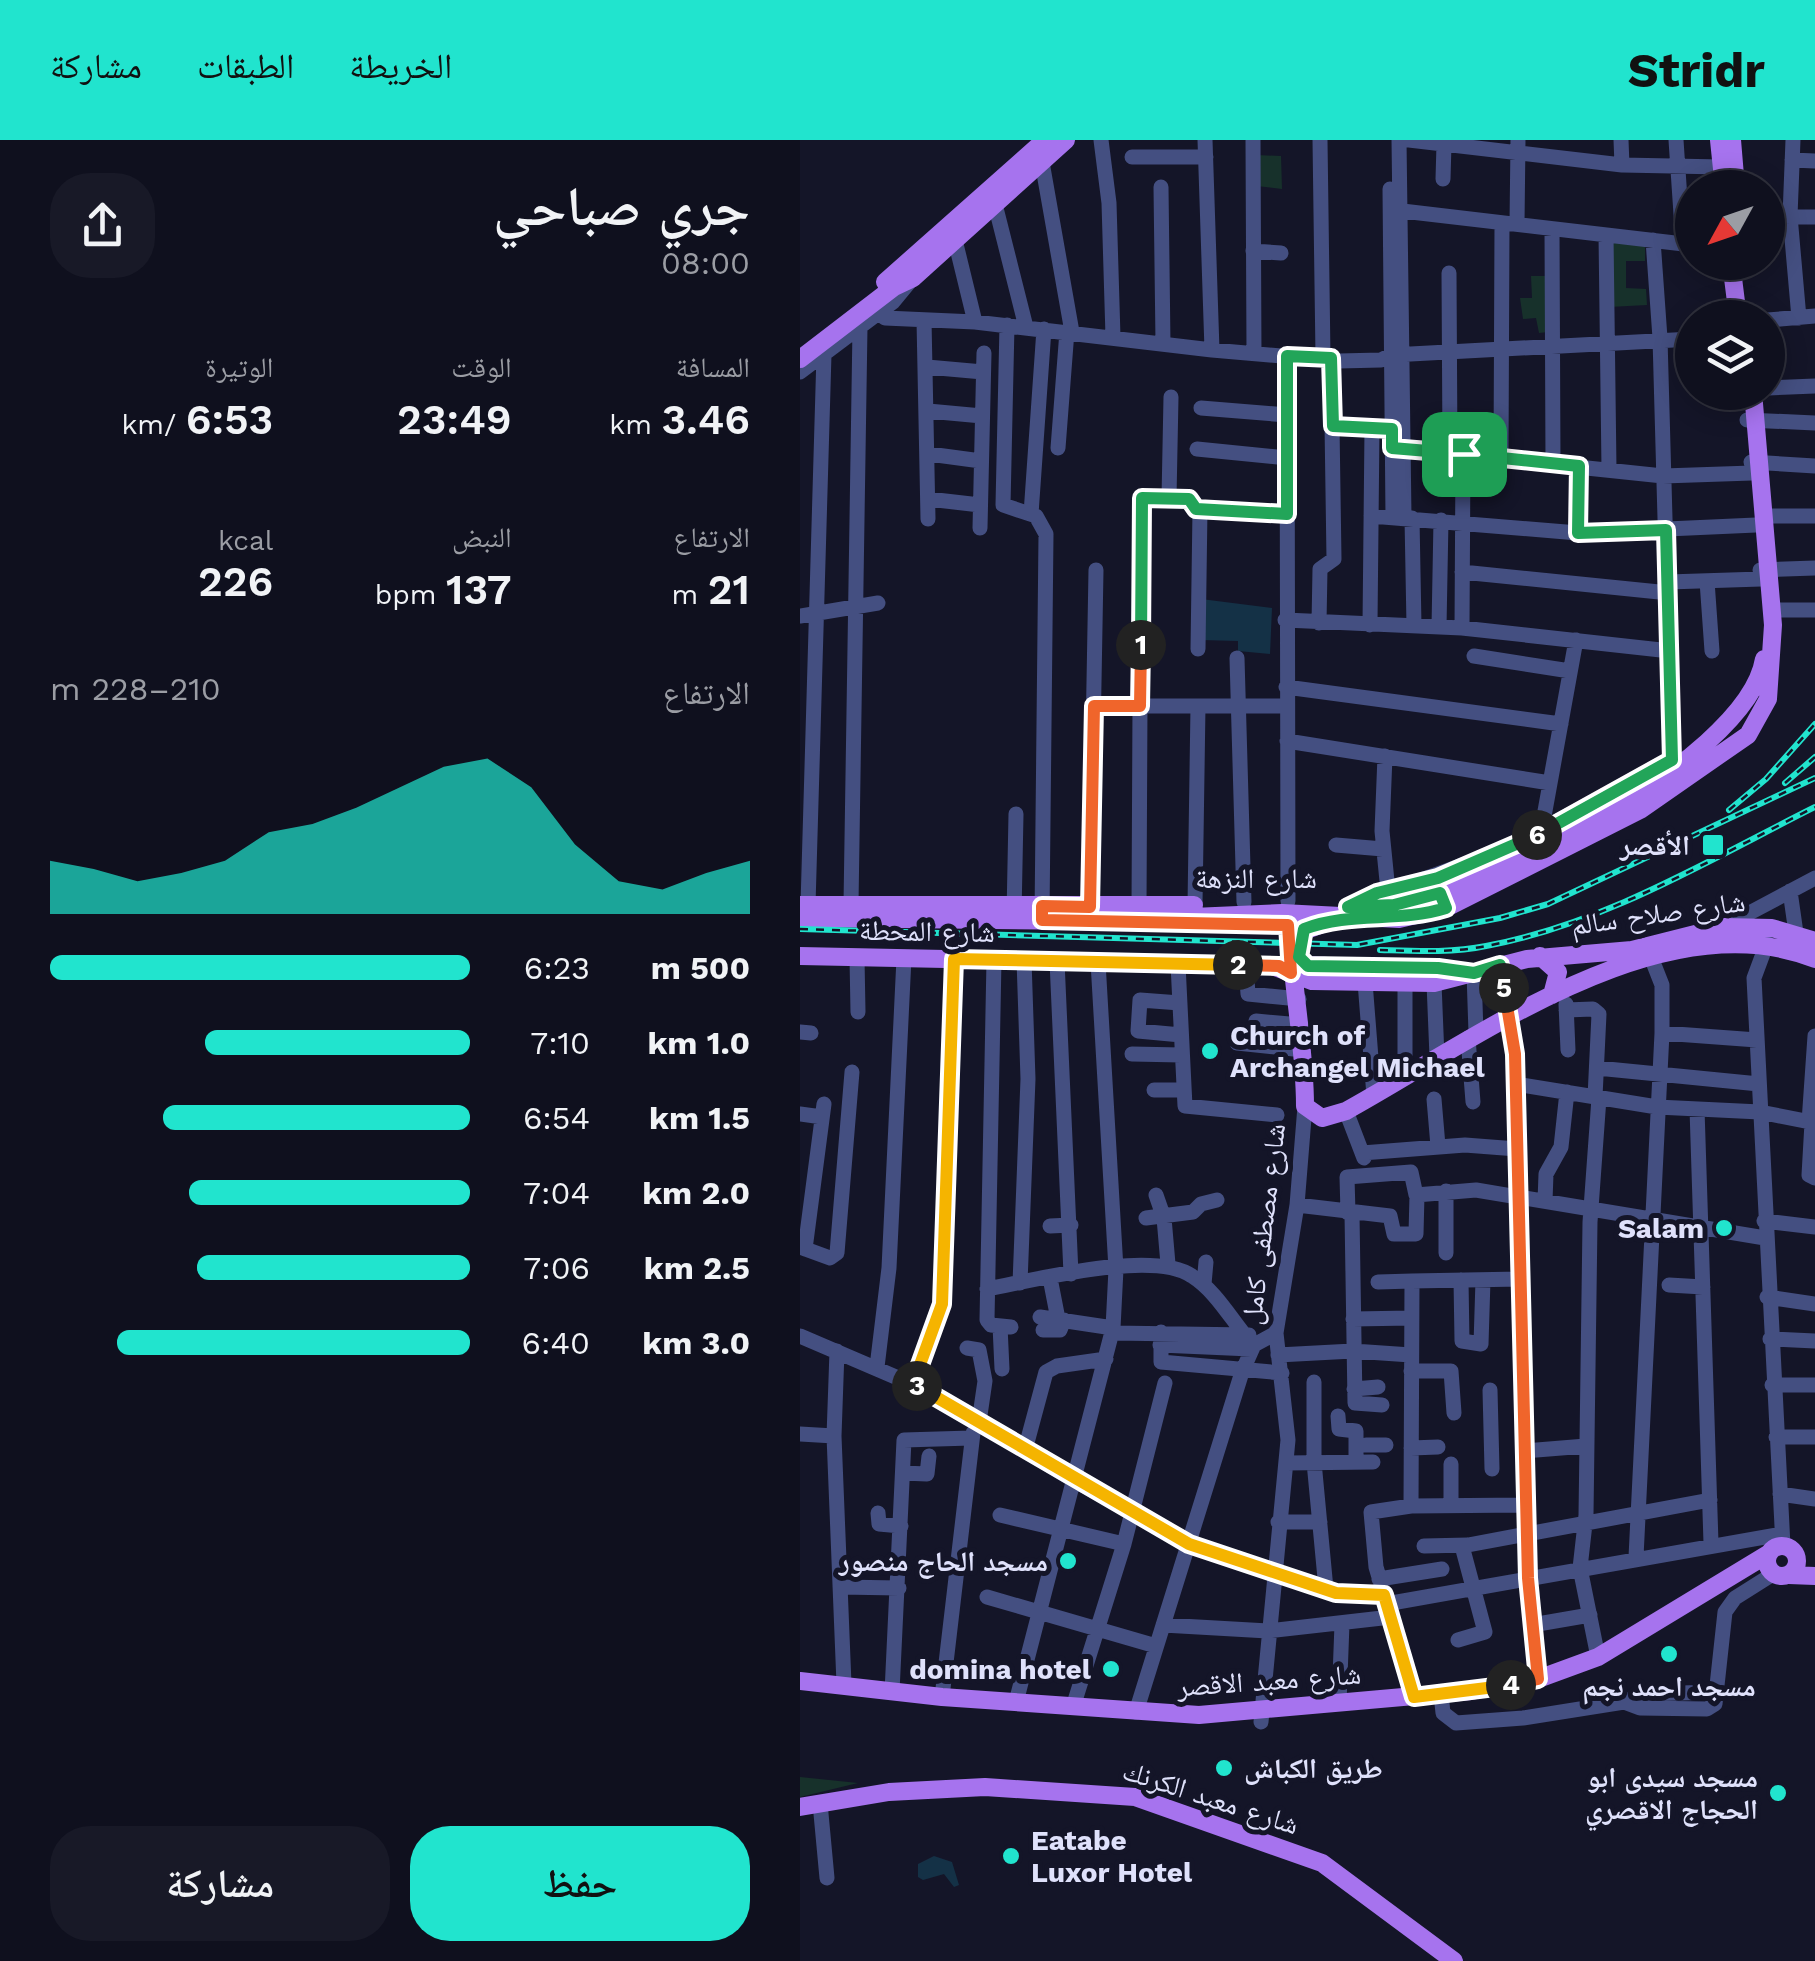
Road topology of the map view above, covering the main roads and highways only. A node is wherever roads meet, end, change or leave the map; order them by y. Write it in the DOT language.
graph roads {
  1 [pos="1046,140"];
  2 [pos="1066,140"];
  3 [pos="1719,140"];
  4 [pos="1732,140"];
  5 [pos="1722,170"];
  6 [pos="1734,170"];
  7 [pos="1015,176"];
  8 [pos="800,346"];
  9 [pos="800,359"];
  10 [pos="1750,410"];
  11 [pos="1752,410"];
  12 [pos="1752,420"];
  13 [pos="1764,572"];
  14 [pos="1764,684"];
  15 [pos="1732,723"];
  16 [pos="1748,735"];
  17 [pos="1443,900"];
  18 [pos="871,903"];
  19 [pos="803,910"];
  20 [pos="1014,912"];
  21 [pos="1346,912"];
  22 [pos="1042,913"];
  23 [pos="916,920"];
  24 [pos="1167,920"];
  25 [pos="1726,935"];
  26 [pos="1815,941"];
  27 [pos="1579,953"];
  28 [pos="800,956"];
  29 [pos="1540,956"];
  30 [pos="1815,959"];
  31 [pos="1291,973"];
  32 [pos="1474,973"];
  33 [pos="1567,990"];
  34 [pos="1782,1547"];
  35 [pos="1815,1556"];
  36 [pos="1781,1575"];
  37 [pos="1815,1576"];
  38 [pos="800,1681"];
  39 [pos="800,1807"];
  40 [pos="1437,1953"];
  41 [pos="1454,1961"];
  1 -- 7 [label="main road"];
  2 -- 7 [label="main road"];
  3 -- 5 [label="main road"];
  4 -- 6 [label="main road"];
  7 -- 8 [label="main road"];
  7 -- 9 [label="main road"];
  10 -- 12 [label="main road, شارع النزهة"];
  11 -- 12 [label="main road, شارع النزهة"];
  12 -- 13 [label="main road, شارع النزهة"];
  13 -- 14 [label="main road, شارع النزهة"];
  13 -- 14 [label="main road, شارع النزهة"];
  14 -- 15 [label="main road, شارع النزهة"];
  14 -- 16 [label="main road, شارع النزهة"];
  15 -- 16 [label="main road"];
  15 -- 17 [label="main road, شارع النزهة"];
  16 -- 17 [label="main road, شارع النزهة"];
  17 -- 21 [label="main road, شارع النزهة"];
  18 -- 19 [label="main road, شارع النزهة"];
  18 -- 20 [label="main road, شارع النزهة"];
  18 -- 23 [label="main road"];
  19 -- 23 [label="main road, شارع النزهة"];
  20 -- 22 [label="main road, شارع النزهة"];
  20 -- 23 [label="main road, شارع النزهة"];
  21 -- 22 [label="main road, شارع النزهة"];
  21 -- 24 [label="main road, شارع النزهة"];
  21 -- 32 [label="main road"];
  22 -- 24 [label="main road, شارع النزهة"];
  24 -- 31 [label="main road, شارع مصطفى كامل"];
  25 -- 26 [label="main road, شارع صلاح سالم"];
  25 -- 27 [label="main road, شارع صلاح سالم"];
  25 -- 30 [label="main road"];
  25 -- 33 [label="main road"];
  27 -- 29 [label="main road, شارع صلاح سالم"];
  27 -- 33 [label="main road"];
  28 -- 31 [label="main road, شارع المحطة"];
  29 -- 32 [label="main road, شارع صلاح سالم"];
  29 -- 33 [label="main road"];
  31 -- 32 [label="main road, شارع صلاح سالم"];
  31 -- 33 [label="main road, شارع مصطفى كامل"];
  34 -- 35 [label="main road"];
  34 -- 36 [label="main road"];
  34 -- 36 [label="main road"];
  34 -- 38 [label="main road, شارع معبد الاقصر"];
  36 -- 37 [label="main road"];
  39 -- 40 [label="main road, شارع معبد الكرنك"];
  40 -- 41 [label="main road, شارع معبد الكرنك"];
}
